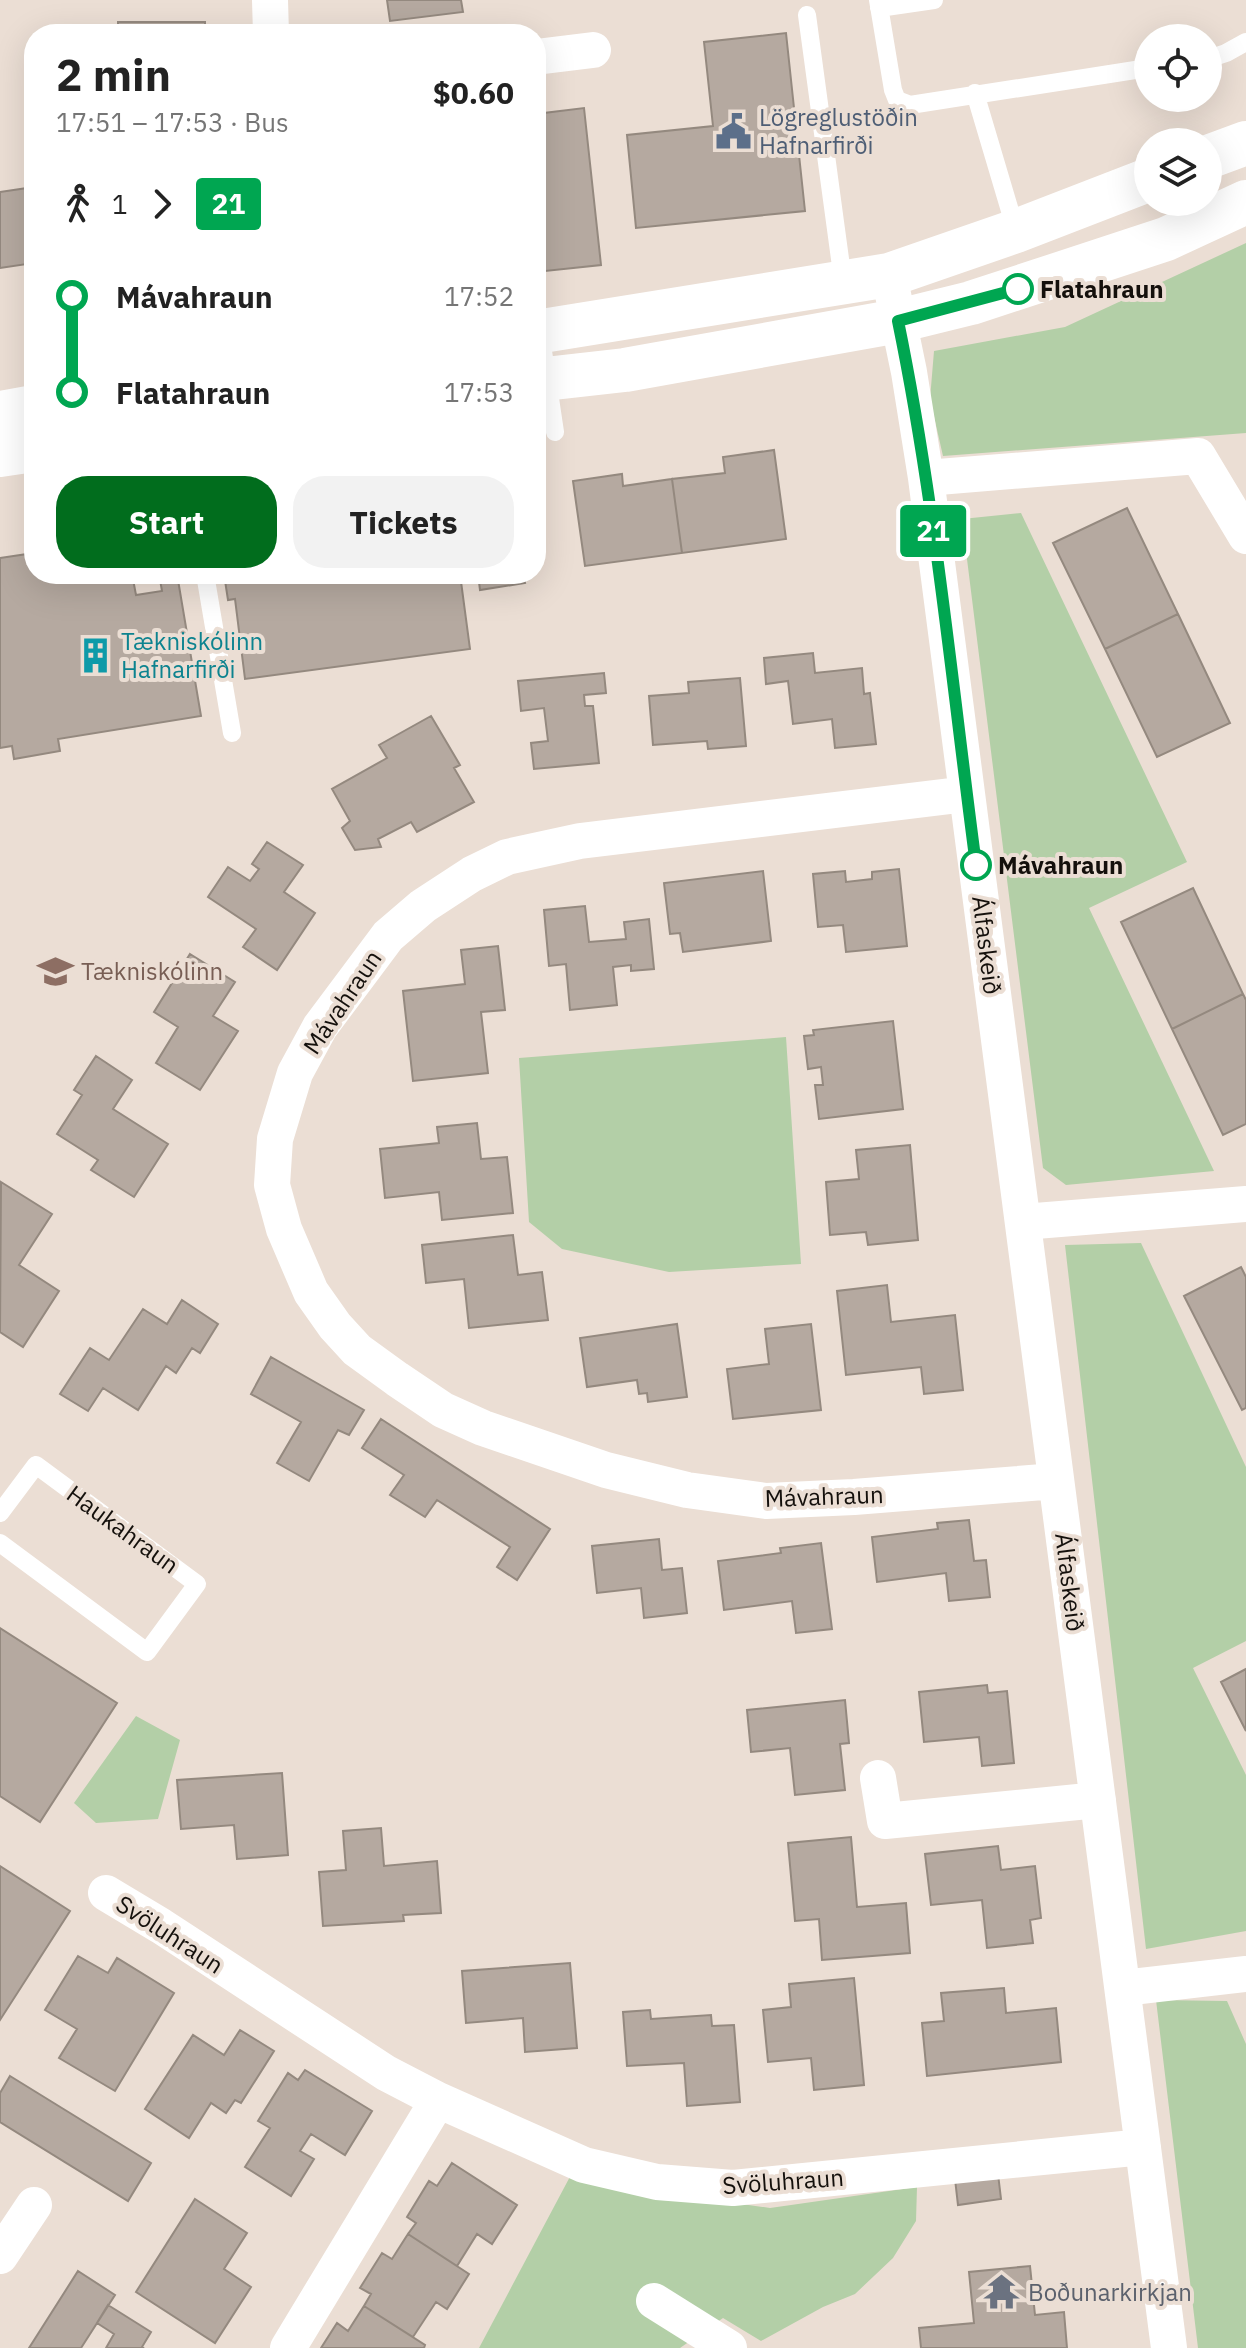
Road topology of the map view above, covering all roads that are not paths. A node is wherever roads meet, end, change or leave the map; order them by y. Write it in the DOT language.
graph roads {
  1 [pos="270,0"];
  2 [pos="934,0"];
  3 [pos="879,4"];
  4 [pos="807,15"];
  5 [pos="271,24"];
  6 [pos="1246,42"];
  7 [pos="593,50"];
  8 [pos="1222,54"];
  9 [pos="546,56"];
  10 [pos="1134,70"];
  11 [pos="975,93"];
  12 [pos="1246,143"];
  13 [pos="1222,152"];
  14 [pos="1134,185"];
  15 [pos="1246,202"];
  16 [pos="1016,231"];
  17 [pos="889,275"];
  18 [pos="843,281"];
  19 [pos="898,321"];
  20 [pos="546,331"];
  21 [pos="546,379"];
  22 [pos="546,395"];
  23 [pos="24,409"];
  24 [pos="0,413"];
  25 [pos="555,432"];
  26 [pos="24,451"];
  27 [pos="0,455"];
  28 [pos="926,478"];
  29 [pos="1246,536"];
  30 [pos="207,584"];
  31 [pos="232,733"];
  32 [pos="967,794"];
  33 [pos="1246,1204"];
  34 [pos="1023,1222"];
  35 [pos="1056,1481"];
  36 [pos="0,1513"];
  37 [pos="0,1543"];
  38 [pos="878,1778"];
  39 [pos="1098,1800"];
  40 [pos="106,1893"];
  41 [pos="1246,1974"];
  42 [pos="1123,1988"];
  43 [pos="438,2100"];
  44 [pos="1143,2147"];
  45 [pos="34,2205"];
  46 [pos="0,2256"];
  47 [pos="654,2301"];
  48 [pos="288,2348"];
  49 [pos="729,2348"];
  50 [pos="1169,2348"];
  1 -- 5 [label="street"];
  2 -- 3 [label="lane"];
  3 -- 11 [label="lane"];
  4 -- 18 [label="lane"];
  6 -- 8 [label="lane"];
  7 -- 9 [label="street"];
  10 -- 11 [label="lane"];
  11 -- 16 [label="lane"];
  12 -- 13 [label="street"];
  14 -- 16 [label="street"];
  15 -- 19 [label="street"];
  16 -- 17 [label="street"];
  17 -- 18 [label="street"];
  17 -- 19 [label="street, Álfaskeið"];
  18 -- 20 [label="street"];
  19 -- 21 [label="street"];
  19 -- 28 [label="street, Álfaskeið"];
  22 -- 25 [label="lane"];
  23 -- 24 [label="street"];
  26 -- 27 [label="street"];
  28 -- 29 [label="street"];
  28 -- 32 [label="street, Álfaskeið"];
  30 -- 31 [label="lane"];
  32 -- 34 [label="street, Álfaskeið"];
  32 -- 35 [label="street, Mávahraun"];
  33 -- 34 [label="street"];
  34 -- 35 [label="street, Álfaskeið"];
  35 -- 39 [label="street, Álfaskeið"];
  36 -- 37 [label="lane, Haukahraun"];
  38 -- 39 [label="street"];
  39 -- 42 [label="street, Álfaskeið"];
  40 -- 43 [label="street, Svöluhraun"];
  41 -- 42 [label="street"];
  42 -- 44 [label="street, Álfaskeið"];
  43 -- 44 [label="street, Svöluhraun"];
  43 -- 48 [label="street"];
  44 -- 50 [label="street, Álfaskeið"];
  45 -- 46 [label="street"];
  47 -- 49 [label="street"];
}
